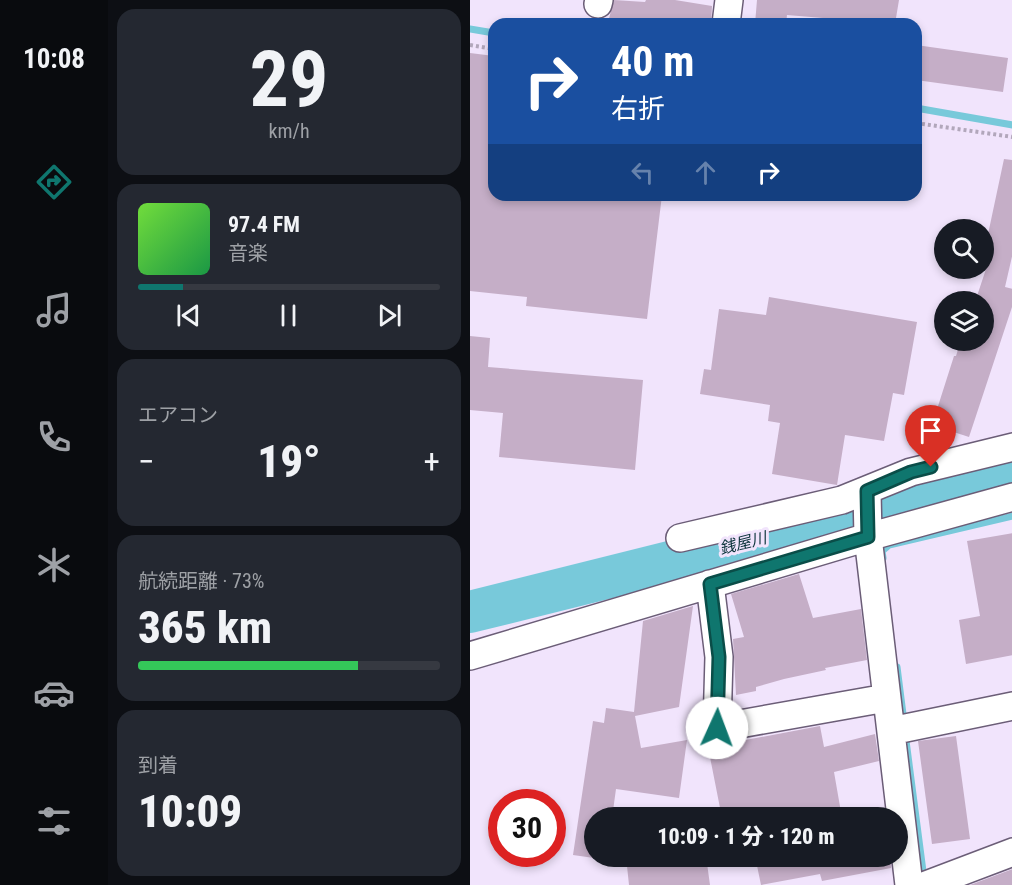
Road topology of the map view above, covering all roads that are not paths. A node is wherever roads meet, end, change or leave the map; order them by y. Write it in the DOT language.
graph roads {
  1 [pos="729,0"];
  2 [pos="727,18"];
  3 [pos="1013,447"];
  4 [pos="867,491"];
  5 [pos="1013,497"];
  6 [pos="868,537"];
  7 [pos="680,538"];
  8 [pos="710,584"];
  9 [pos="470,656"];
  10 [pos="886,698"];
  11 [pos="1013,706"];
  12 [pos="900,729"];
  13 [pos="1013,852"];
  14 [pos="923,884"];
  1 -- 2 [label="street"];
  3 -- 4 [label="street"];
  4 -- 6 [label="street"];
  4 -- 7 [label="street"];
  5 -- 6 [label="street"];
  6 -- 8 [label="street"];
  6 -- 10 [label="street"];
  8 -- 9 [label="street"];
  8 -- 10 [label="street"];
  10 -- 12 [label="street"];
  11 -- 12 [label="street"];
  12 -- 14 [label="street"];
  13 -- 14 [label="street"];
}
